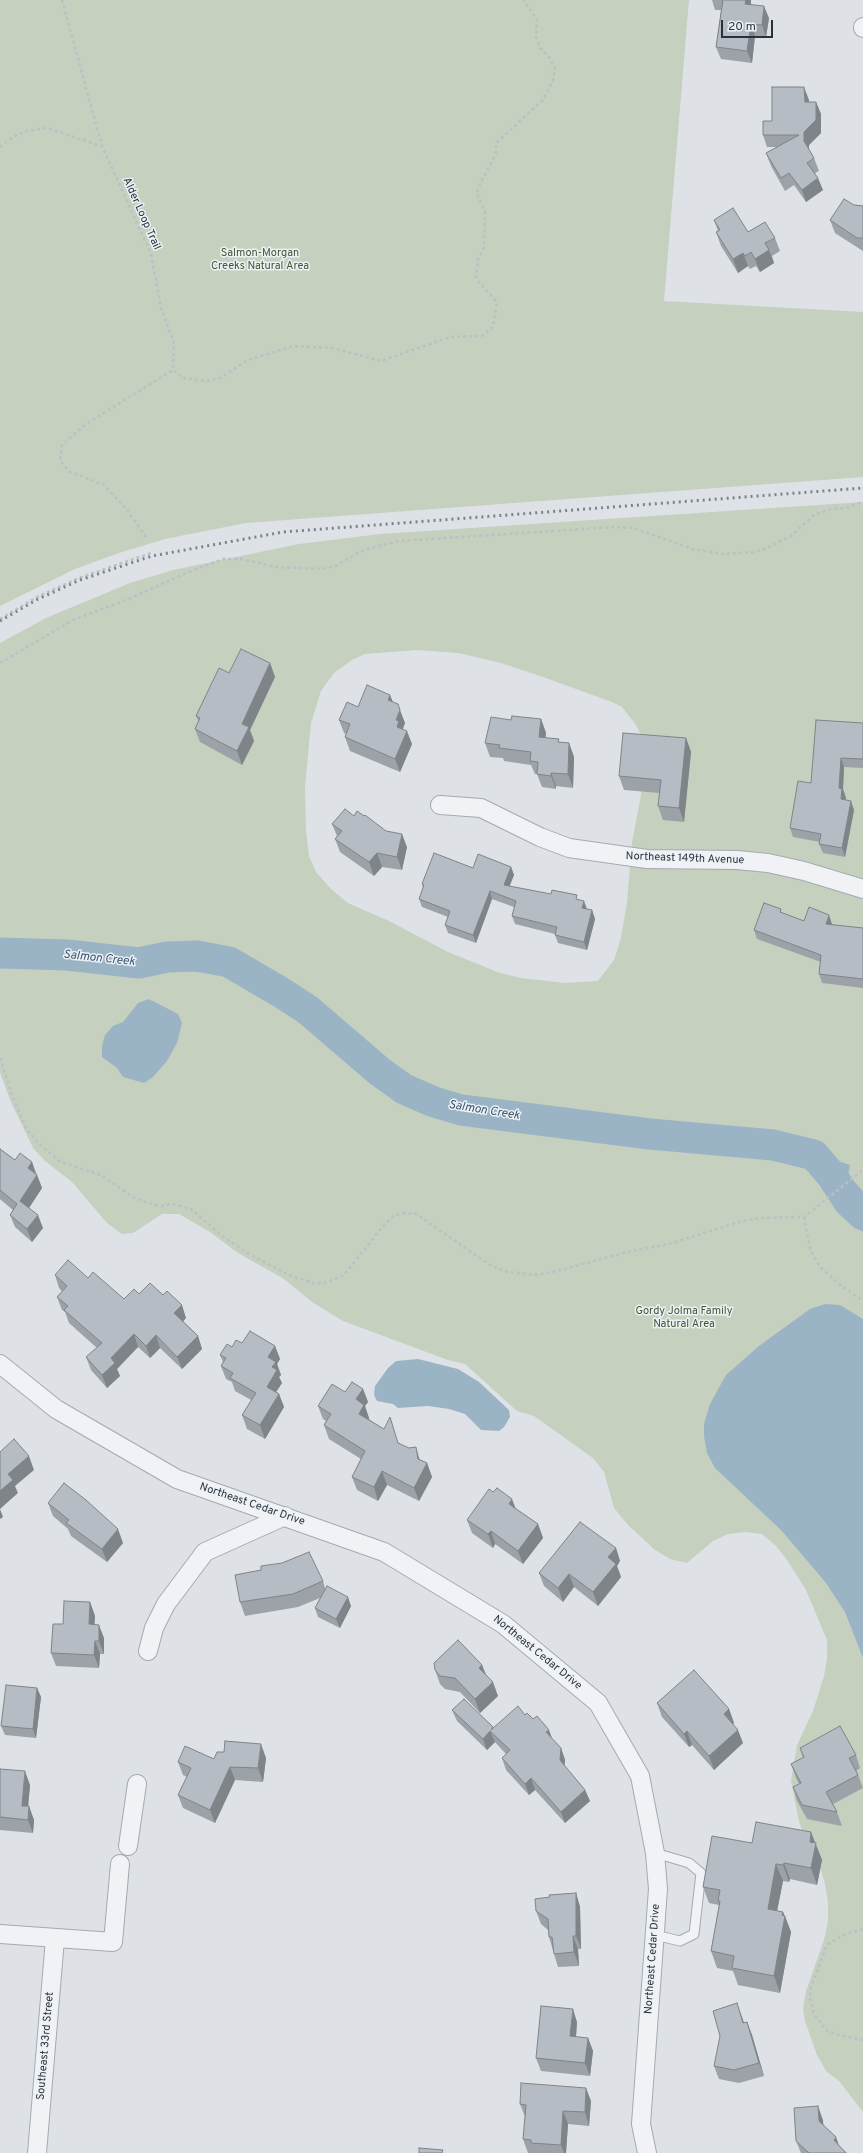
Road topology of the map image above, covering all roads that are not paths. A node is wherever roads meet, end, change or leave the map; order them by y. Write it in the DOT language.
graph roads {
  1 [pos="440,805"];
  2 [pos="863,889"];
  3 [pos="0,1364"];
  4 [pos="285,1516"];
  5 [pos="148,1651"];
  6 [pos="137,1784"];
  7 [pos="128,1846"];
  8 [pos="655,1853"];
  9 [pos="120,1864"];
  10 [pos="0,1934"];
  11 [pos="655,1935"];
  12 [pos="55,1939"];
  13 [pos="37,2153"];
  14 [pos="646,2153"];
  1 -- 2 [label="street, Northeast 149th Avenue"];
  3 -- 4 [label="street, Northeast Cedar Drive"];
  4 -- 5 [label="street"];
  4 -- 8 [label="street, Northeast Cedar Drive"];
  6 -- 7 [label="street"];
  8 -- 11 [label="street, Northeast Cedar Drive"];
  8 -- 11 [label="lane"];
  9 -- 12 [label="street"];
  10 -- 12 [label="street"];
  11 -- 14 [label="street, Northeast Cedar Drive"];
  12 -- 13 [label="street, Southeast 33rd Street"];
}
